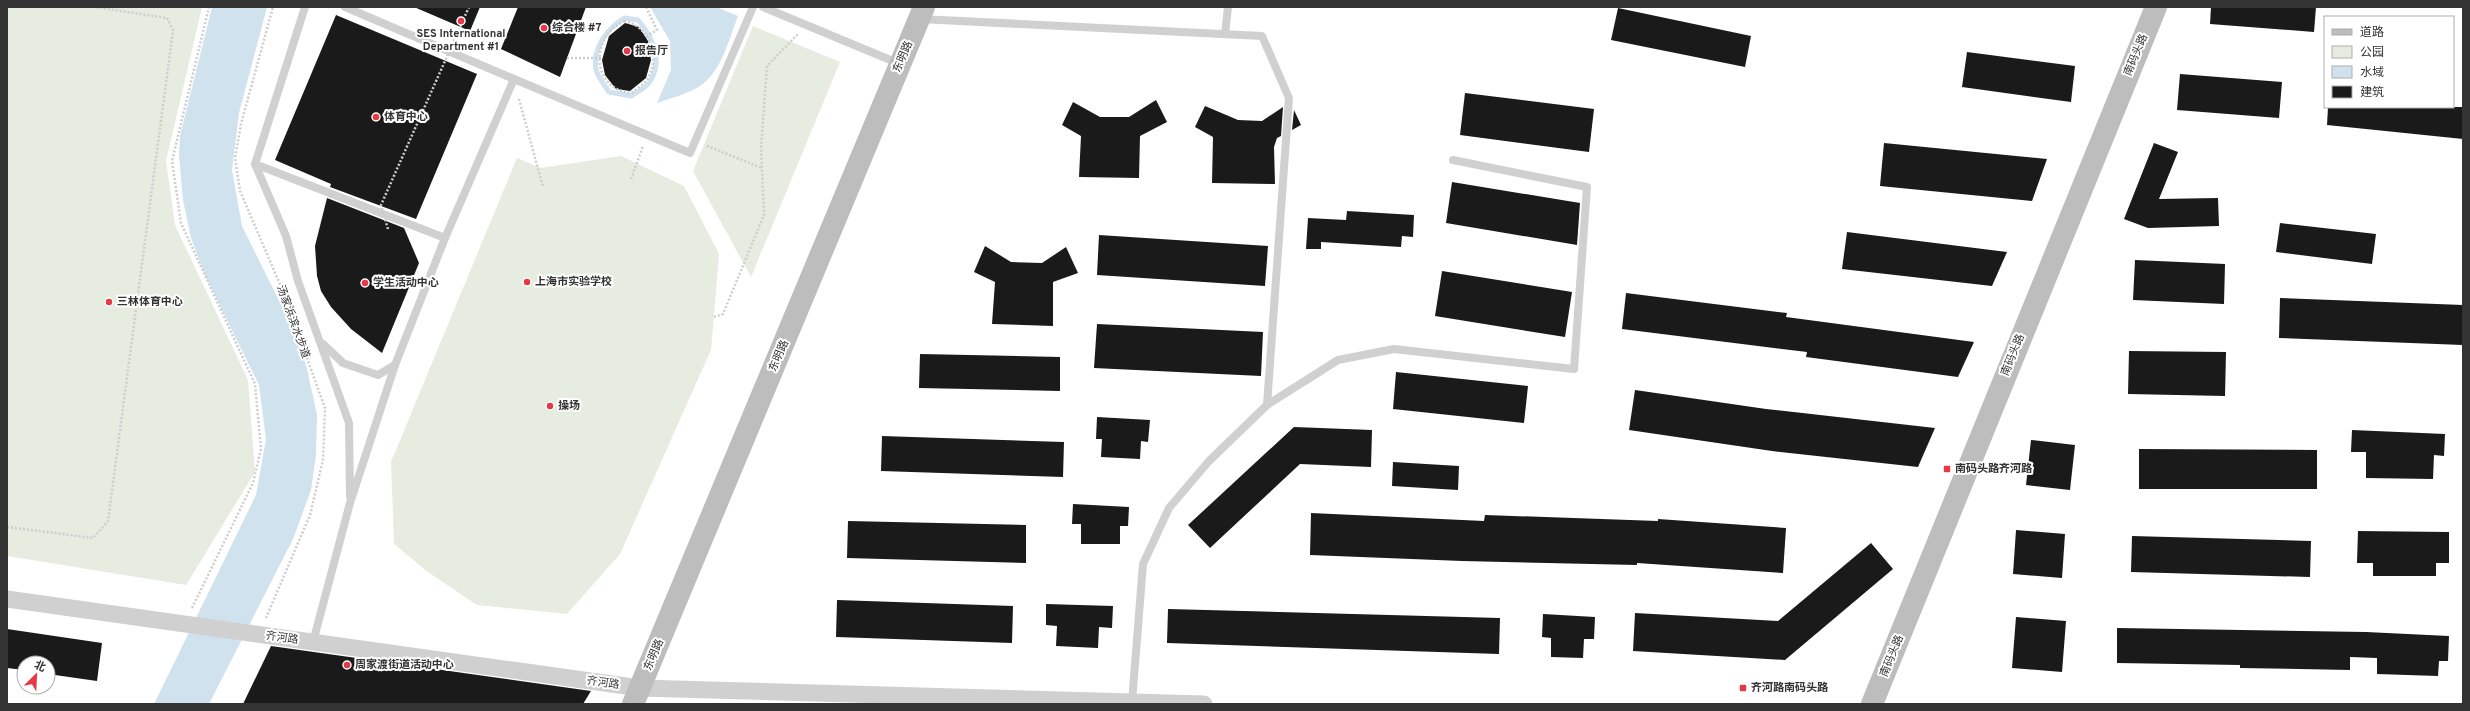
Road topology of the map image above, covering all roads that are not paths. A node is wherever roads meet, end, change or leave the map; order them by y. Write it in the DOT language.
graph roads {
  1 [pos="305,7"];
  2 [pos="345,7"];
  3 [pos="753,7"];
  4 [pos="763,7"];
  5 [pos="1228,7"];
  6 [pos="2156,7"];
  7 [pos="922,13"];
  8 [pos="1225,34"];
  9 [pos="900,64"];
  10 [pos="514,79"];
  11 [pos="1453,160"];
  12 [pos="255,164"];
  13 [pos="445,238"];
  14 [pos="322,343"];
  15 [pos="396,365"];
  16 [pos="1266,405"];
  17 [pos="350,503"];
  18 [pos="7,599"];
  19 [pos="313,642"];
  20 [pos="637,696"];
  21 [pos="1132,702"];
  22 [pos="1204,704"];
  23 [pos="1872,704"];
  1 -- 12 [label="lane"];
  2 -- 10 [label="lane"];
  3 -- 10 [label="lane"];
  4 -- 9 [label="lane"];
  5 -- 8 [label="lane"];
  6 -- 23 [label="street, 南码头路"];
  7 -- 8 [label="lane"];
  7 -- 9 [label="street, 东明路"];
  8 -- 16 [label="lane"];
  9 -- 20 [label="street, 东明路"];
  10 -- 13 [label="lane"];
  11 -- 16 [label="lane"];
  12 -- 13 [label="lane"];
  12 -- 14 [label="lane"];
  13 -- 15 [label="lane"];
  14 -- 15 [label="lane"];
  14 -- 17 [label="lane"];
  15 -- 17 [label="lane"];
  16 -- 21 [label="lane"];
  17 -- 19 [label="lane"];
  18 -- 19 [label="street, 齐河路"];
  19 -- 20 [label="street, 齐河路"];
  20 -- 21 [label="street, 齐河路"];
  21 -- 22 [label="street, 齐河路"];
}
